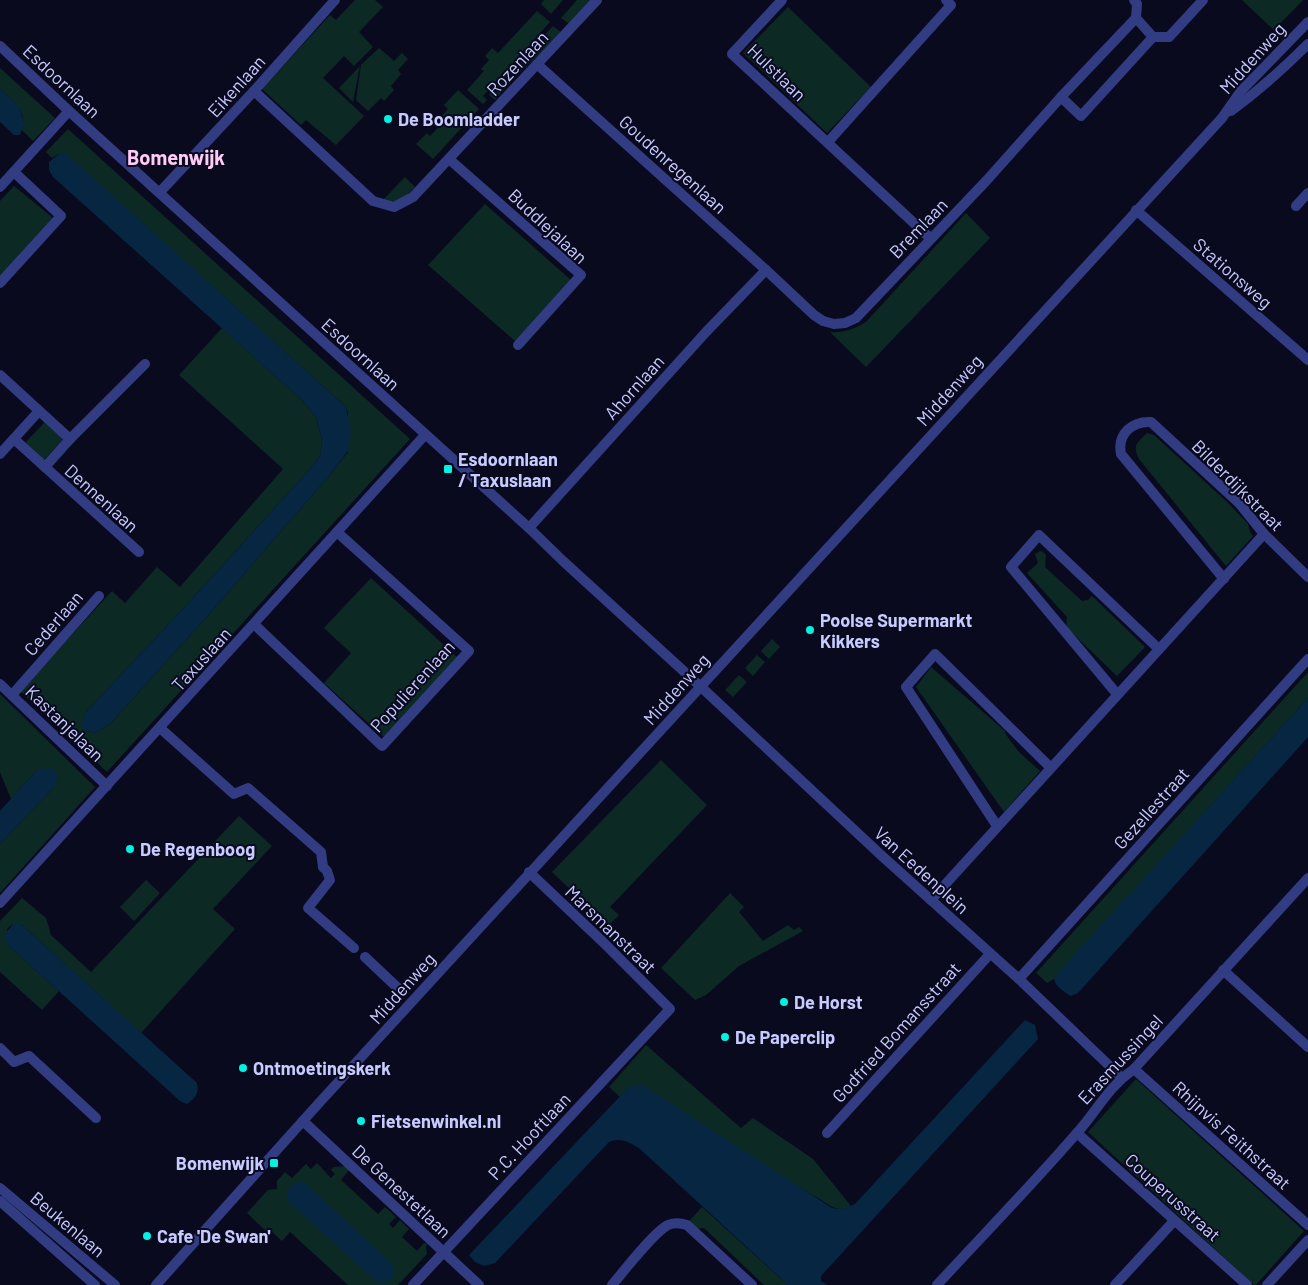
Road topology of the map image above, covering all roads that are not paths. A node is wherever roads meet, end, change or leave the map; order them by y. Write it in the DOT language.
graph roads {
  1 [pos="335,0"];
  2 [pos="597,0"];
  3 [pos="782,0"];
  4 [pos="946,0"];
  5 [pos="1134,0"];
  6 [pos="1203,0"];
  7 [pos="1136,18"];
  8 [pos="1308,22"];
  9 [pos="1152,36"];
  10 [pos="1308,44"];
  11 [pos="0,46"];
  12 [pos="538,65"];
  13 [pos="254,91"];
  14 [pos="1061,97"];
  15 [pos="69,111"];
  16 [pos="1222,118"];
  17 [pos="828,142"];
  18 [pos="449,159"];
  19 [pos="14,172"];
  20 [pos="0,188"];
  21 [pos="160,192"];
  22 [pos="1308,194"];
  23 [pos="1296,206"];
  24 [pos="1136,210"];
  25 [pos="930,238"];
  26 [pos="766,270"];
  27 [pos="0,283"];
  28 [pos="786,288"];
  29 [pos="518,345"];
  30 [pos="1308,360"];
  31 [pos="145,364"];
  32 [pos="0,375"];
  33 [pos="39,411"];
  34 [pos="425,435"];
  35 [pos="14,439"];
  36 [pos="70,439"];
  37 [pos="0,454"];
  38 [pos="45,467"];
  39 [pos="529,528"];
  40 [pos="337,532"];
  41 [pos="1264,534"];
  42 [pos="138,552"];
  43 [pos="1308,577"];
  44 [pos="1224,579"];
  45 [pos="99,596"];
  46 [pos="254,624"];
  47 [pos="1159,649"];
  48 [pos="1308,659"];
  49 [pos="0,684"];
  50 [pos="700,686"];
  51 [pos="1118,694"];
  52 [pos="12,695"];
  53 [pos="160,728"];
  54 [pos="1050,768"];
  55 [pos="106,786"];
  56 [pos="997,826"];
  57 [pos="530,872"];
  58 [pos="1308,878"];
  59 [pos="932,900"];
  60 [pos="0,903"];
  61 [pos="354,948"];
  62 [pos="990,954"];
  63 [pos="365,957"];
  64 [pos="1223,970"];
  65 [pos="1019,979"];
  66 [pos="401,990"];
  67 [pos="670,1009"];
  68 [pos="1308,1047"];
  69 [pos="0,1048"];
  70 [pos="1134,1070"];
  71 [pos="1122,1078"];
  72 [pos="96,1118"];
  73 [pos="303,1121"];
  74 [pos="827,1133"];
  75 [pos="1077,1133"];
  76 [pos="0,1188"];
  77 [pos="0,1202"];
  78 [pos="1174,1220"];
  79 [pos="1308,1225"];
  80 [pos="1308,1240"];
  81 [pos="443,1251"];
  82 [pos="95,1285"];
  83 [pos="114,1285"];
  84 [pos="156,1285"];
  85 [pos="413,1285"];
  86 [pos="480,1285"];
  87 [pos="612,1285"];
  88 [pos="752,1285"];
  89 [pos="936,1285"];
  90 [pos="1115,1285"];
  91 [pos="1247,1285"];
  92 [pos="1268,1285"];
  1 -- 13 [label="street, Eikenlaan"];
  2 -- 12 [label="street, Rozenlaan"];
  3 -- 17 [label="street, Hulstlaan"];
  4 -- 17 [label="street"];
  5 -- 7 [label="street"];
  6 -- 9 [label="street"];
  7 -- 9 [label="street"];
  7 -- 14 [label="street, Bremlaan"];
  8 -- 16 [label="street, Middenweg"];
  9 -- 14 [label="street"];
  10 -- 16 [label="street, Middenweg"];
  11 -- 15 [label="street, Esdoornlaan"];
  12 -- 18 [label="street, Rozenlaan"];
  12 -- 26 [label="street, Goudenregenlaan"];
  13 -- 18 [label="street, Rozenlaan"];
  13 -- 21 [label="street, Eikenlaan"];
  14 -- 25 [label="street, Bremlaan"];
  15 -- 19 [label="street"];
  15 -- 21 [label="street, Esdoornlaan"];
  16 -- 24 [label="street, Middenweg"];
  17 -- 25 [label="street, Hulstlaan"];
  18 -- 29 [label="street, Buddlejalaan"];
  19 -- 20 [label="street"];
  19 -- 27 [label="street"];
  21 -- 34 [label="street, Esdoornlaan"];
  22 -- 23 [label="street"];
  24 -- 30 [label="street, Stationsweg"];
  24 -- 50 [label="street, Middenweg"];
  25 -- 28 [label="street, Bremlaan"];
  26 -- 28 [label="street, Goudenregenlaan"];
  26 -- 39 [label="street, Ahornlaan"];
  31 -- 36 [label="street"];
  32 -- 33 [label="street, Dennenlaan"];
  33 -- 35 [label="street"];
  33 -- 36 [label="street, Dennenlaan"];
  34 -- 39 [label="street, Esdoornlaan"];
  34 -- 40 [label="street, Taxuslaan"];
  35 -- 37 [label="street"];
  35 -- 38 [label="street, Dennenlaan"];
  36 -- 38 [label="street"];
  38 -- 42 [label="street, Dennenlaan"];
  39 -- 50 [label="street, Esdoornlaan"];
  40 -- 46 [label="street, Taxuslaan"];
  40 -- 46 [label="street, Populierenlaan"];
  41 -- 43 [label="street, Bilderdijkstraat"];
  41 -- 44 [label="street"];
  41 -- 44 [label="street, Bilderdijkstraat"];
  44 -- 47 [label="street"];
  45 -- 52 [label="street, Cederlaan"];
  46 -- 53 [label="street, Taxuslaan"];
  47 -- 51 [label="street"];
  47 -- 51 [label="street"];
  48 -- 65 [label="street, Gezellestraat"];
  49 -- 52 [label="street, Kastanjelaan"];
  50 -- 57 [label="street, Middenweg"];
  50 -- 59 [label="street, Van Eedenplein"];
  51 -- 54 [label="street"];
  52 -- 55 [label="street, Kastanjelaan"];
  53 -- 55 [label="street, Taxuslaan"];
  53 -- 61 [label="street"];
  54 -- 56 [label="street"];
  54 -- 56 [label="street"];
  55 -- 60 [label="street, Taxuslaan"];
  56 -- 59 [label="street"];
  57 -- 67 [label="street, Marsmanstraat"];
  57 -- 73 [label="street, Middenweg"];
  58 -- 64 [label="street, Erasmussingel"];
  59 -- 62 [label="street, Van Eedenplein"];
  62 -- 65 [label="street, Van Eedenplein"];
  62 -- 74 [label="street, Godfried Bomansstraat"];
  63 -- 66 [label="street"];
  64 -- 68 [label="street"];
  64 -- 70 [label="street, Erasmussingel"];
  65 -- 71 [label="street, Van Eedenplein"];
  67 -- 81 [label="street, P.C. Hooftlaan"];
  69 -- 72 [label="street"];
  70 -- 71 [label="street, Erasmussingel"];
  70 -- 79 [label="street, Rhijnvis Feithstraat"];
  71 -- 75 [label="street, Erasmussingel"];
  73 -- 81 [label="street, De Genestetlaan"];
  73 -- 84 [label="street, Middenweg"];
  75 -- 78 [label="street, Couperusstraat"];
  75 -- 89 [label="street, Erasmussingel"];
  76 -- 83 [label="street, Beukenlaan"];
  77 -- 82 [label="street, Beukenlaan"];
  78 -- 90 [label="street"];
  78 -- 91 [label="street, Couperusstraat"];
  80 -- 92 [label="street"];
  81 -- 85 [label="street, P.C. Hooftlaan"];
  81 -- 86 [label="street, De Genestetlaan"];
  87 -- 88 [label="street"];
}
